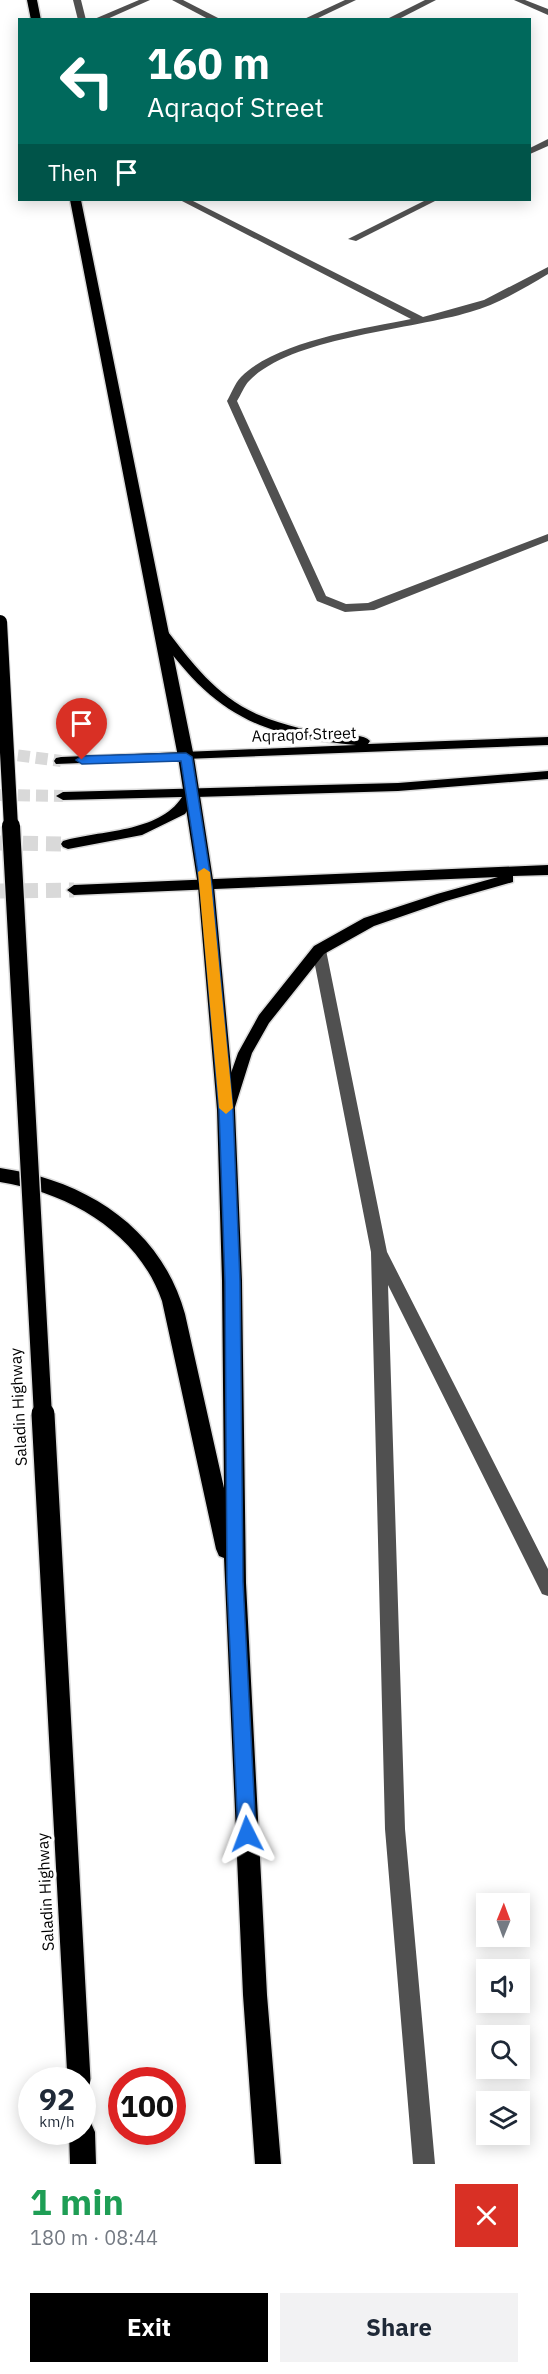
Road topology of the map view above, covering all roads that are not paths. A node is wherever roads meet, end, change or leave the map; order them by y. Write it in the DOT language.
graph roads {
  1 [pos="32,0"];
  2 [pos="77,0"];
  3 [pos="146,0"];
  4 [pos="176,0"];
  5 [pos="352,0"];
  6 [pos="432,0"];
  7 [pos="518,0"];
  8 [pos="548,12"];
  9 [pos="36,18"];
  10 [pos="82,18"];
  11 [pos="101,18"];
  12 [pos="214,18"];
  13 [pos="311,18"];
  14 [pos="393,18"];
  15 [pos="548,142"];
  16 [pos="531,150"];
  17 [pos="75,201"];
  18 [pos="187,201"];
  19 [pos="430,201"];
  20 [pos="353,239"];
  21 [pos="548,270"];
  22 [pos="421,320"];
  23 [pos="548,537"];
  24 [pos="0,622"];
  25 [pos="161,631"];
  26 [pos="548,741"];
  27 [pos="442,747"];
  28 [pos="186,757"];
  29 [pos="61,761"];
  30 [pos="548,775"];
  31 [pos="191,794"];
  32 [pos="63,796"];
  33 [pos="69,844"];
  34 [pos="543,871"];
  35 [pos="206,886"];
  36 [pos="74,890"];
  37 [pos="319,950"];
  38 [pos="226,1110"];
  39 [pos="0,1175"];
  40 [pos="379,1252"];
  41 [pos="235,1582"];
  42 [pos="548,1588"];
  43 [pos="78,2067"];
  44 [pos="82,2145"];
  45 [pos="83,2164"];
  46 [pos="268,2164"];
  47 [pos="424,2164"];
  1 -- 9 [label="highway"];
  2 -- 10 [label="street"];
  3 -- 11 [label="street"];
  4 -- 12 [label="street"];
  5 -- 13 [label="street"];
  6 -- 14 [label="street"];
  7 -- 8 [label="street"];
  15 -- 16 [label="street"];
  17 -- 25 [label="highway"];
  18 -- 22 [label="street"];
  19 -- 20 [label="street"];
  21 -- 22 [label="street"];
  22 -- 23 [label="street"];
  24 -- 43 [label="highway, Saladin Highway, bridge"];
  25 -- 27 [label="main road"];
  25 -- 28 [label="highway"];
  26 -- 27 [label="main road, Aqraqof Street"];
  27 -- 28 [label="main road, Aqraqof Street"];
  28 -- 29 [label="main road, Aqraqof Street"];
  28 -- 31 [label="highway"];
  30 -- 31 [label="main road"];
  31 -- 32 [label="main road"];
  31 -- 33 [label="main road"];
  31 -- 35 [label="highway"];
  34 -- 35 [label="main road"];
  34 -- 37 [label="main road"];
  35 -- 36 [label="main road"];
  35 -- 38 [label="highway"];
  37 -- 38 [label="main road"];
  37 -- 40 [label="street"];
  38 -- 41 [label="highway"];
  39 -- 41 [label="highway"];
  40 -- 42 [label="street"];
  40 -- 47 [label="street"];
  41 -- 46 [label="highway"];
  44 -- 45 [label="highway"];
}
